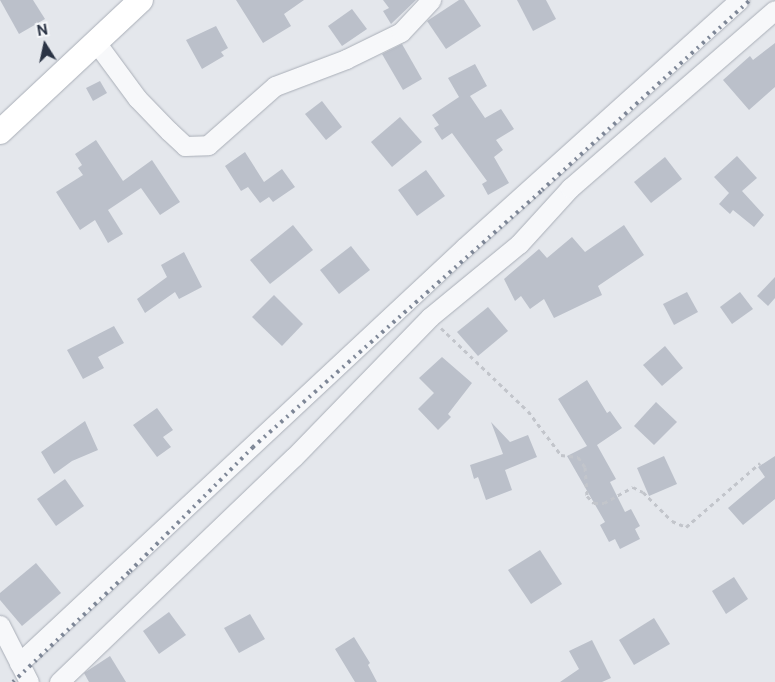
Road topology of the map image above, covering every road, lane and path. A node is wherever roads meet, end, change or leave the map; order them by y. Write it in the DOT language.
graph roads {
  1 [pos="141,0"];
  2 [pos="431,0"];
  3 [pos="739,0"];
  4 [pos="775,10"];
  5 [pos="96,41"];
  6 [pos="0,132"];
  7 [pos="430,317"];
  8 [pos="760,463"];
  9 [pos="0,625"];
  10 [pos="19,663"];
  11 [pos="29,682"];
  12 [pos="58,682"];
  1 -- 5 [label="main road"];
  2 -- 5 [label="street"];
  3 -- 10 [label="street"];
  4 -- 7 [label="street"];
  5 -- 6 [label="main road"];
  7 -- 8 [label="path"];
  7 -- 12 [label="street"];
  9 -- 10 [label="street"];
  10 -- 11 [label="street"];
}
